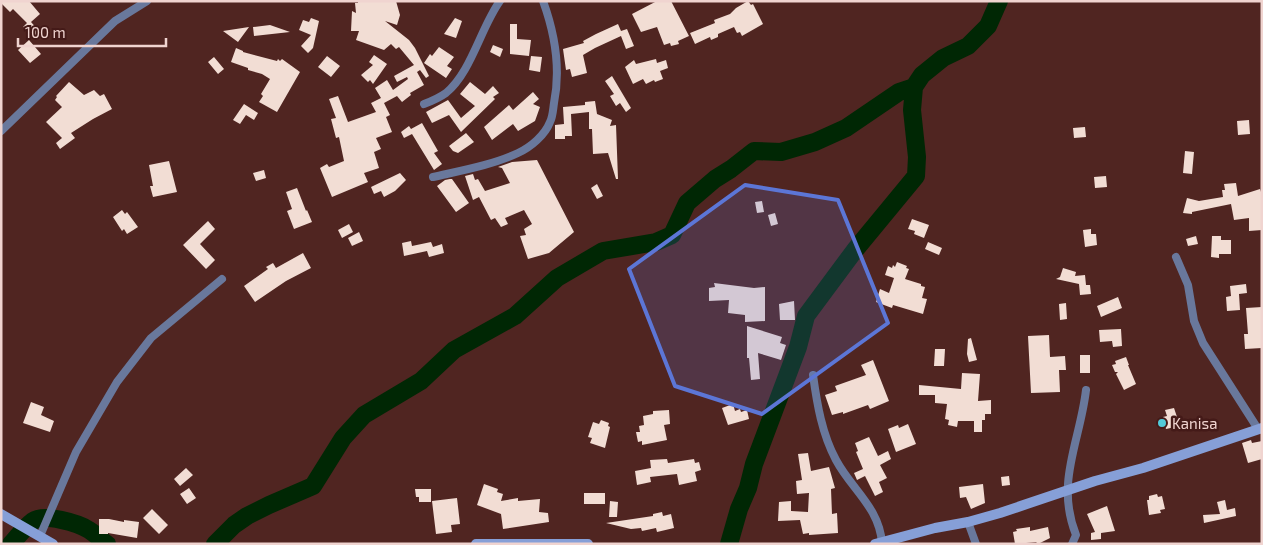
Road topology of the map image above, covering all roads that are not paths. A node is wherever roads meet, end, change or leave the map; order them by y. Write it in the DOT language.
graph roads {
  1 [pos="147,1"];
  2 [pos="500,1"];
  3 [pos="543,1"];
  4 [pos="137,4"];
  5 [pos="424,104"];
  6 [pos="1,131"];
  7 [pos="432,177"];
  8 [pos="1176,257"];
  9 [pos="222,279"];
  10 [pos="812,375"];
  11 [pos="1086,390"];
  12 [pos="1260,428"];
  13 [pos="1068,490"];
  14 [pos="1,514"];
  15 [pos="968,522"];
  16 [pos="40,536"];
  17 [pos="531,543"];
  18 [pos="878,543"];
  19 [pos="52,544"];
  20 [pos="476,544"];
  21 [pos="588,544"];
  22 [pos="976,544"];
  23 [pos="1072,544"];
  1 -- 4 [label="street"];
  2 -- 5 [label="street"];
  3 -- 7 [label="street"];
  4 -- 6 [label="street"];
  8 -- 12 [label="street"];
  9 -- 16 [label="street"];
  10 -- 18 [label="street"];
  11 -- 13 [label="street"];
  12 -- 13 [label="street"];
  13 -- 15 [label="street"];
  13 -- 23 [label="street"];
  14 -- 16 [label="street"];
  15 -- 18 [label="street"];
  15 -- 22 [label="street"];
  16 -- 19 [label="street"];
  17 -- 20 [label="street"];
  17 -- 21 [label="street"];
}
